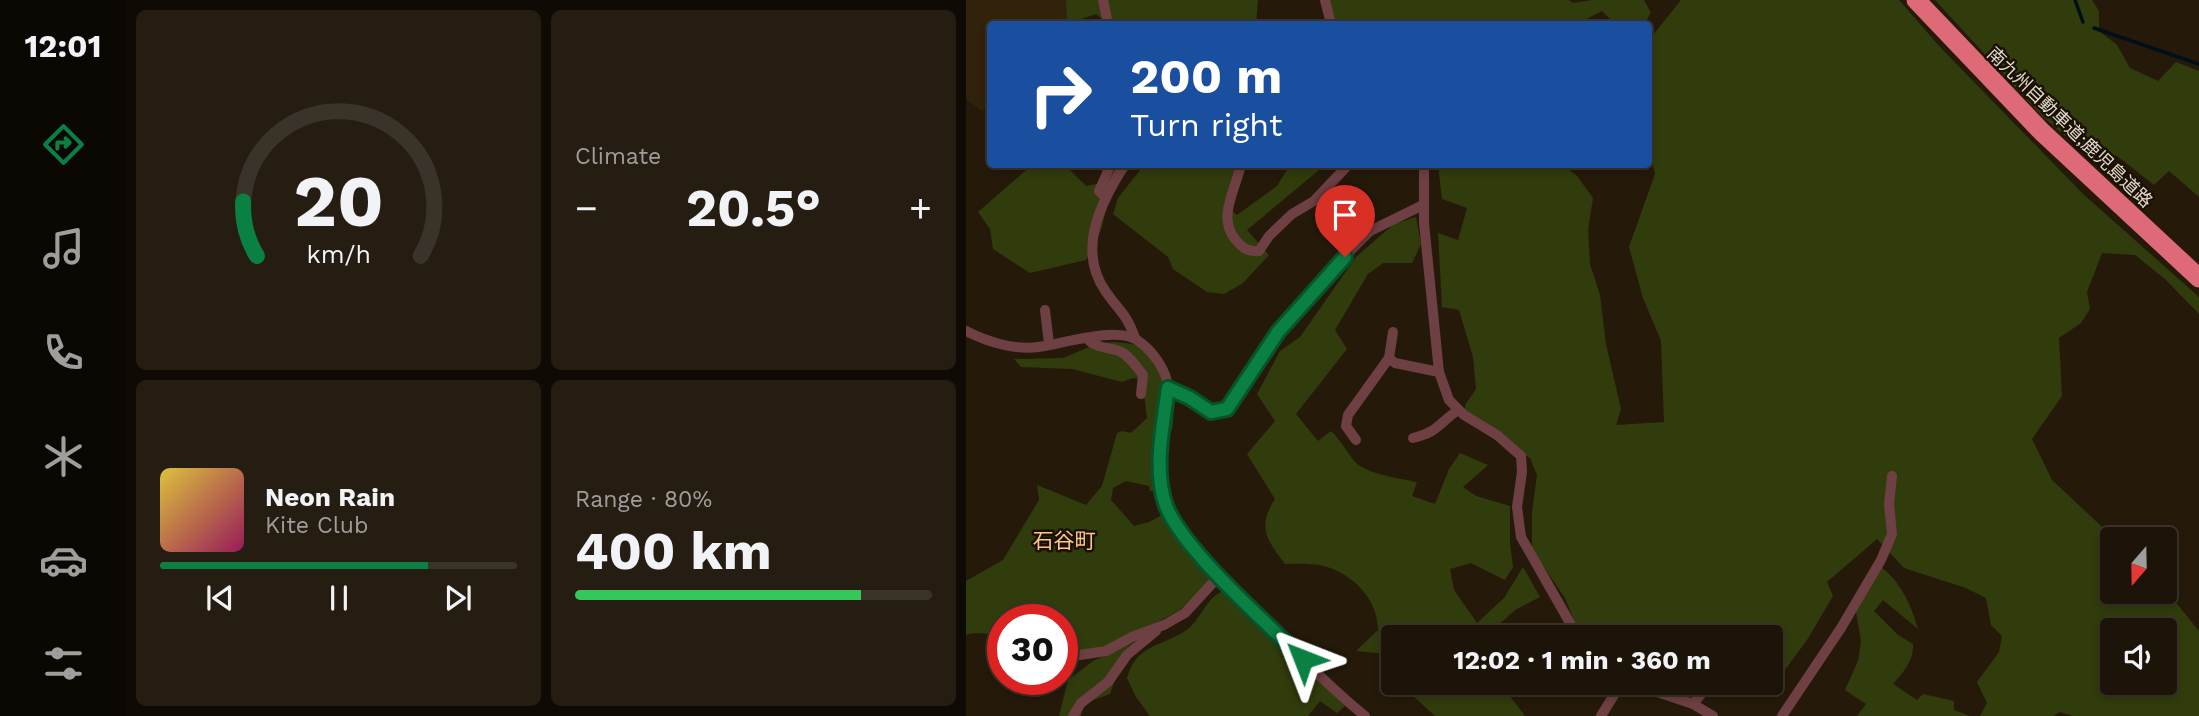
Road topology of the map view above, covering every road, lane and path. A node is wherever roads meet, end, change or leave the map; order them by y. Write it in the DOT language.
graph roads {
  1 [pos="1103,0"];
  2 [pos="1325,0"];
  3 [pos="1916,0"];
  4 [pos="1107,21"];
  5 [pos="1330,21"];
  6 [pos="1107,168"];
  7 [pos="1123,168"];
  8 [pos="1240,168"];
  9 [pos="1345,168"];
  10 [pos="1424,168"];
  11 [pos="1105,197"];
  12 [pos="1423,205"];
  13 [pos="2199,278"];
  14 [pos="1045,310"];
  15 [pos="966,331"];
  16 [pos="1393,332"];
  17 [pos="1135,338"];
  18 [pos="1086,339"];
  19 [pos="1049,344"];
  20 [pos="1389,358"];
  21 [pos="1439,372"];
  22 [pos="1168,388"];
  23 [pos="1141,394"];
  24 [pos="1458,410"];
  25 [pos="1413,438"];
  26 [pos="1356,440"];
  27 [pos="1892,475"];
  28 [pos="1219,576"];
  29 [pos="1164,625"];
  30 [pos="1571,625"];
  31 [pos="1078,655"];
  32 [pos="1614,695"];
  33 [pos="1666,695"];
  34 [pos="1700,695"];
  35 [pos="1693,704"];
  36 [pos="1073,716"];
  37 [pos="1365,716"];
  38 [pos="1601,716"];
  39 [pos="1713,716"];
  40 [pos="1782,716"];
  1 -- 4 [label="street"];
  2 -- 5 [label="street"];
  3 -- 13 [label="highway, 南九州自動車道;鹿児島道路"];
  6 -- 11 [label="street"];
  7 -- 11 [label="street"];
  8 -- 9 [label="street"];
  10 -- 12 [label="street"];
  11 -- 17 [label="street"];
  12 -- 21 [label="street"];
  12 -- 22 [label="street"];
  14 -- 19 [label="street"];
  15 -- 19 [label="street"];
  16 -- 20 [label="street"];
  17 -- 18 [label="street"];
  17 -- 22 [label="street"];
  18 -- 19 [label="street"];
  18 -- 23 [label="street"];
  20 -- 21 [label="street"];
  20 -- 26 [label="street"];
  21 -- 24 [label="street"];
  22 -- 28 [label="street"];
  24 -- 25 [label="street"];
  24 -- 30 [label="street"];
  27 -- 40 [label="street"];
  28 -- 29 [label="street"];
  28 -- 37 [label="street"];
  29 -- 31 [label="street"];
  29 -- 36 [label="street"];
  32 -- 38 [label="street"];
  33 -- 35 [label="street"];
  34 -- 35 [label="street"];
  35 -- 39 [label="street"];
}
